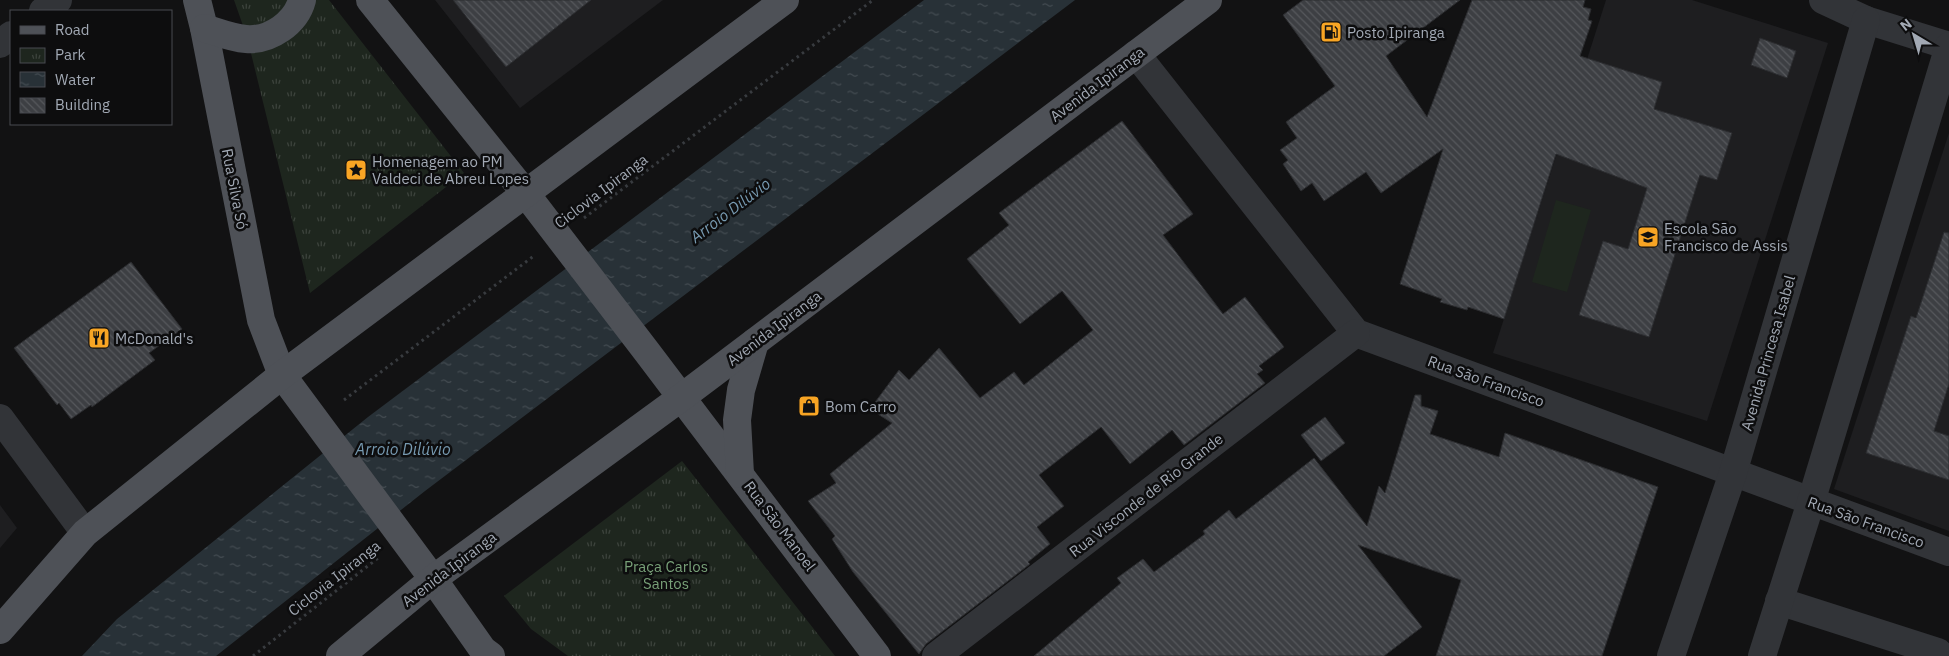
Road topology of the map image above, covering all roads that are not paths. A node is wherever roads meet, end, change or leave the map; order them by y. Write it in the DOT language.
graph roads {
  1 [pos="58,0"];
  2 [pos="197,0"];
  3 [pos="302,0"];
  4 [pos="370,0"];
  5 [pos="785,0"];
  6 [pos="1208,0"];
  7 [pos="1823,0"];
  8 [pos="44,10"];
  9 [pos="1866,20"];
  10 [pos="204,28"];
  11 [pos="10,36"];
  12 [pos="0,44"];
  13 [pos="1949,46"];
  14 [pos="1136,54"];
  15 [pos="526,194"];
  16 [pos="1356,333"];
  17 [pos="755,342"];
  18 [pos="282,374"];
  19 [pos="682,397"];
  20 [pos="0,418"];
  21 [pos="1733,473"];
  22 [pos="740,474"];
  23 [pos="1811,502"];
  24 [pos="85,533"];
  25 [pos="1949,552"];
  26 [pos="433,579"];
  27 [pos="1780,601"];
  28 [pos="0,630"];
  29 [pos="1938,652"];
  30 [pos="340,656"];
  31 [pos="491,656"];
  32 [pos="877,656"];
  33 [pos="936,656"];
  34 [pos="1671,656"];
  35 [pos="1762,656"];
  1 -- 8 [label="street"];
  2 -- 10 [label="main road, Rua Silva Só"];
  3 -- 10 [label="main road"];
  4 -- 15 [label="main road"];
  5 -- 15 [label="main road"];
  6 -- 14 [label="main road, Avenida Ipiranga"];
  7 -- 9 [label="street"];
  9 -- 13 [label="street"];
  9 -- 21 [label="street, Avenida Princesa Isabel"];
  10 -- 18 [label="main road, Rua Silva Só"];
  11 -- 12 [label="street"];
  13 -- 23 [label="street"];
  14 -- 16 [label="street"];
  14 -- 17 [label="main road, Avenida Ipiranga"];
  15 -- 18 [label="main road"];
  15 -- 19 [label="main road, Rua São Manoel"];
  16 -- 21 [label="street, Rua São Francisco"];
  16 -- 33 [label="street, Rua Visconde de Rio Grande"];
  17 -- 19 [label="main road, Avenida Ipiranga"];
  17 -- 22 [label="main road"];
  18 -- 24 [label="main road"];
  18 -- 26 [label="main road, Rua Silva Só"];
  19 -- 22 [label="main road, Rua São Manoel"];
  19 -- 26 [label="main road, Avenida Ipiranga"];
  20 -- 24 [label="street"];
  21 -- 23 [label="street, Rua São Francisco"];
  21 -- 34 [label="street, Avenida Princesa Isabel"];
  22 -- 32 [label="main road, Rua São Manoel"];
  23 -- 25 [label="street, Rua São Francisco"];
  23 -- 27 [label="street"];
  24 -- 28 [label="main road"];
  26 -- 30 [label="main road, Avenida Ipiranga"];
  26 -- 31 [label="main road"];
  27 -- 29 [label="street"];
  27 -- 35 [label="street"];
}
